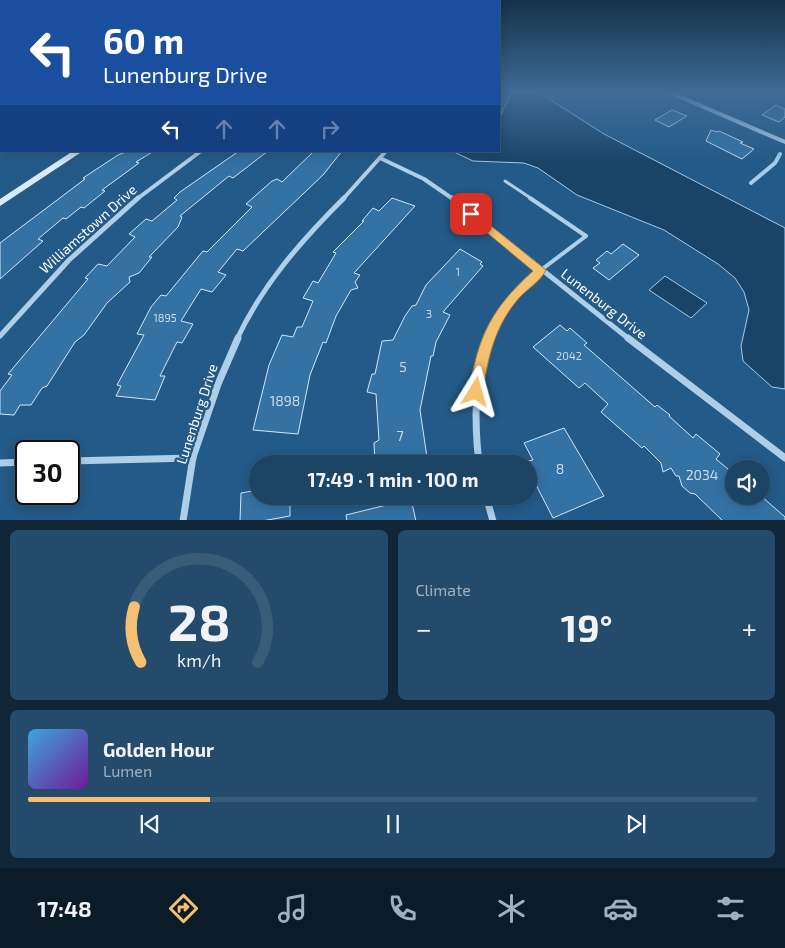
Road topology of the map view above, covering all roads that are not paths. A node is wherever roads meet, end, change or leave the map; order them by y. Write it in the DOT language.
graph roads {
  1 [pos="725,116"];
  2 [pos="785,142"];
  3 [pos="77,152"];
  4 [pos="200,152"];
  5 [pos="385,152"];
  6 [pos="380,158"];
  7 [pos="505,181"];
  8 [pos="0,203"];
  9 [pos="541,270"];
  10 [pos="0,336"];
  11 [pos="478,455"];
  12 [pos="193,458"];
  13 [pos="785,458"];
  14 [pos="80,461"];
  15 [pos="15,462"];
  16 [pos="0,463"];
  17 [pos="489,505"];
  18 [pos="183,520"];
  19 [pos="493,520"];
  1 -- 2 [label="street"];
  3 -- 8 [label="main road"];
  4 -- 10 [label="street, Williamstown Drive"];
  5 -- 6 [label="street, Lunenburg Drive"];
  6 -- 9 [label="street, Lunenburg Drive"];
  6 -- 12 [label="street, Lunenburg Drive"];
  7 -- 9 [label="lane"];
  9 -- 11 [label="street"];
  9 -- 13 [label="street, Lunenburg Drive"];
  12 -- 14 [label="street"];
  12 -- 18 [label="street, Lunenburg Drive"];
  15 -- 16 [label="street"];
  17 -- 19 [label="street"];
}
